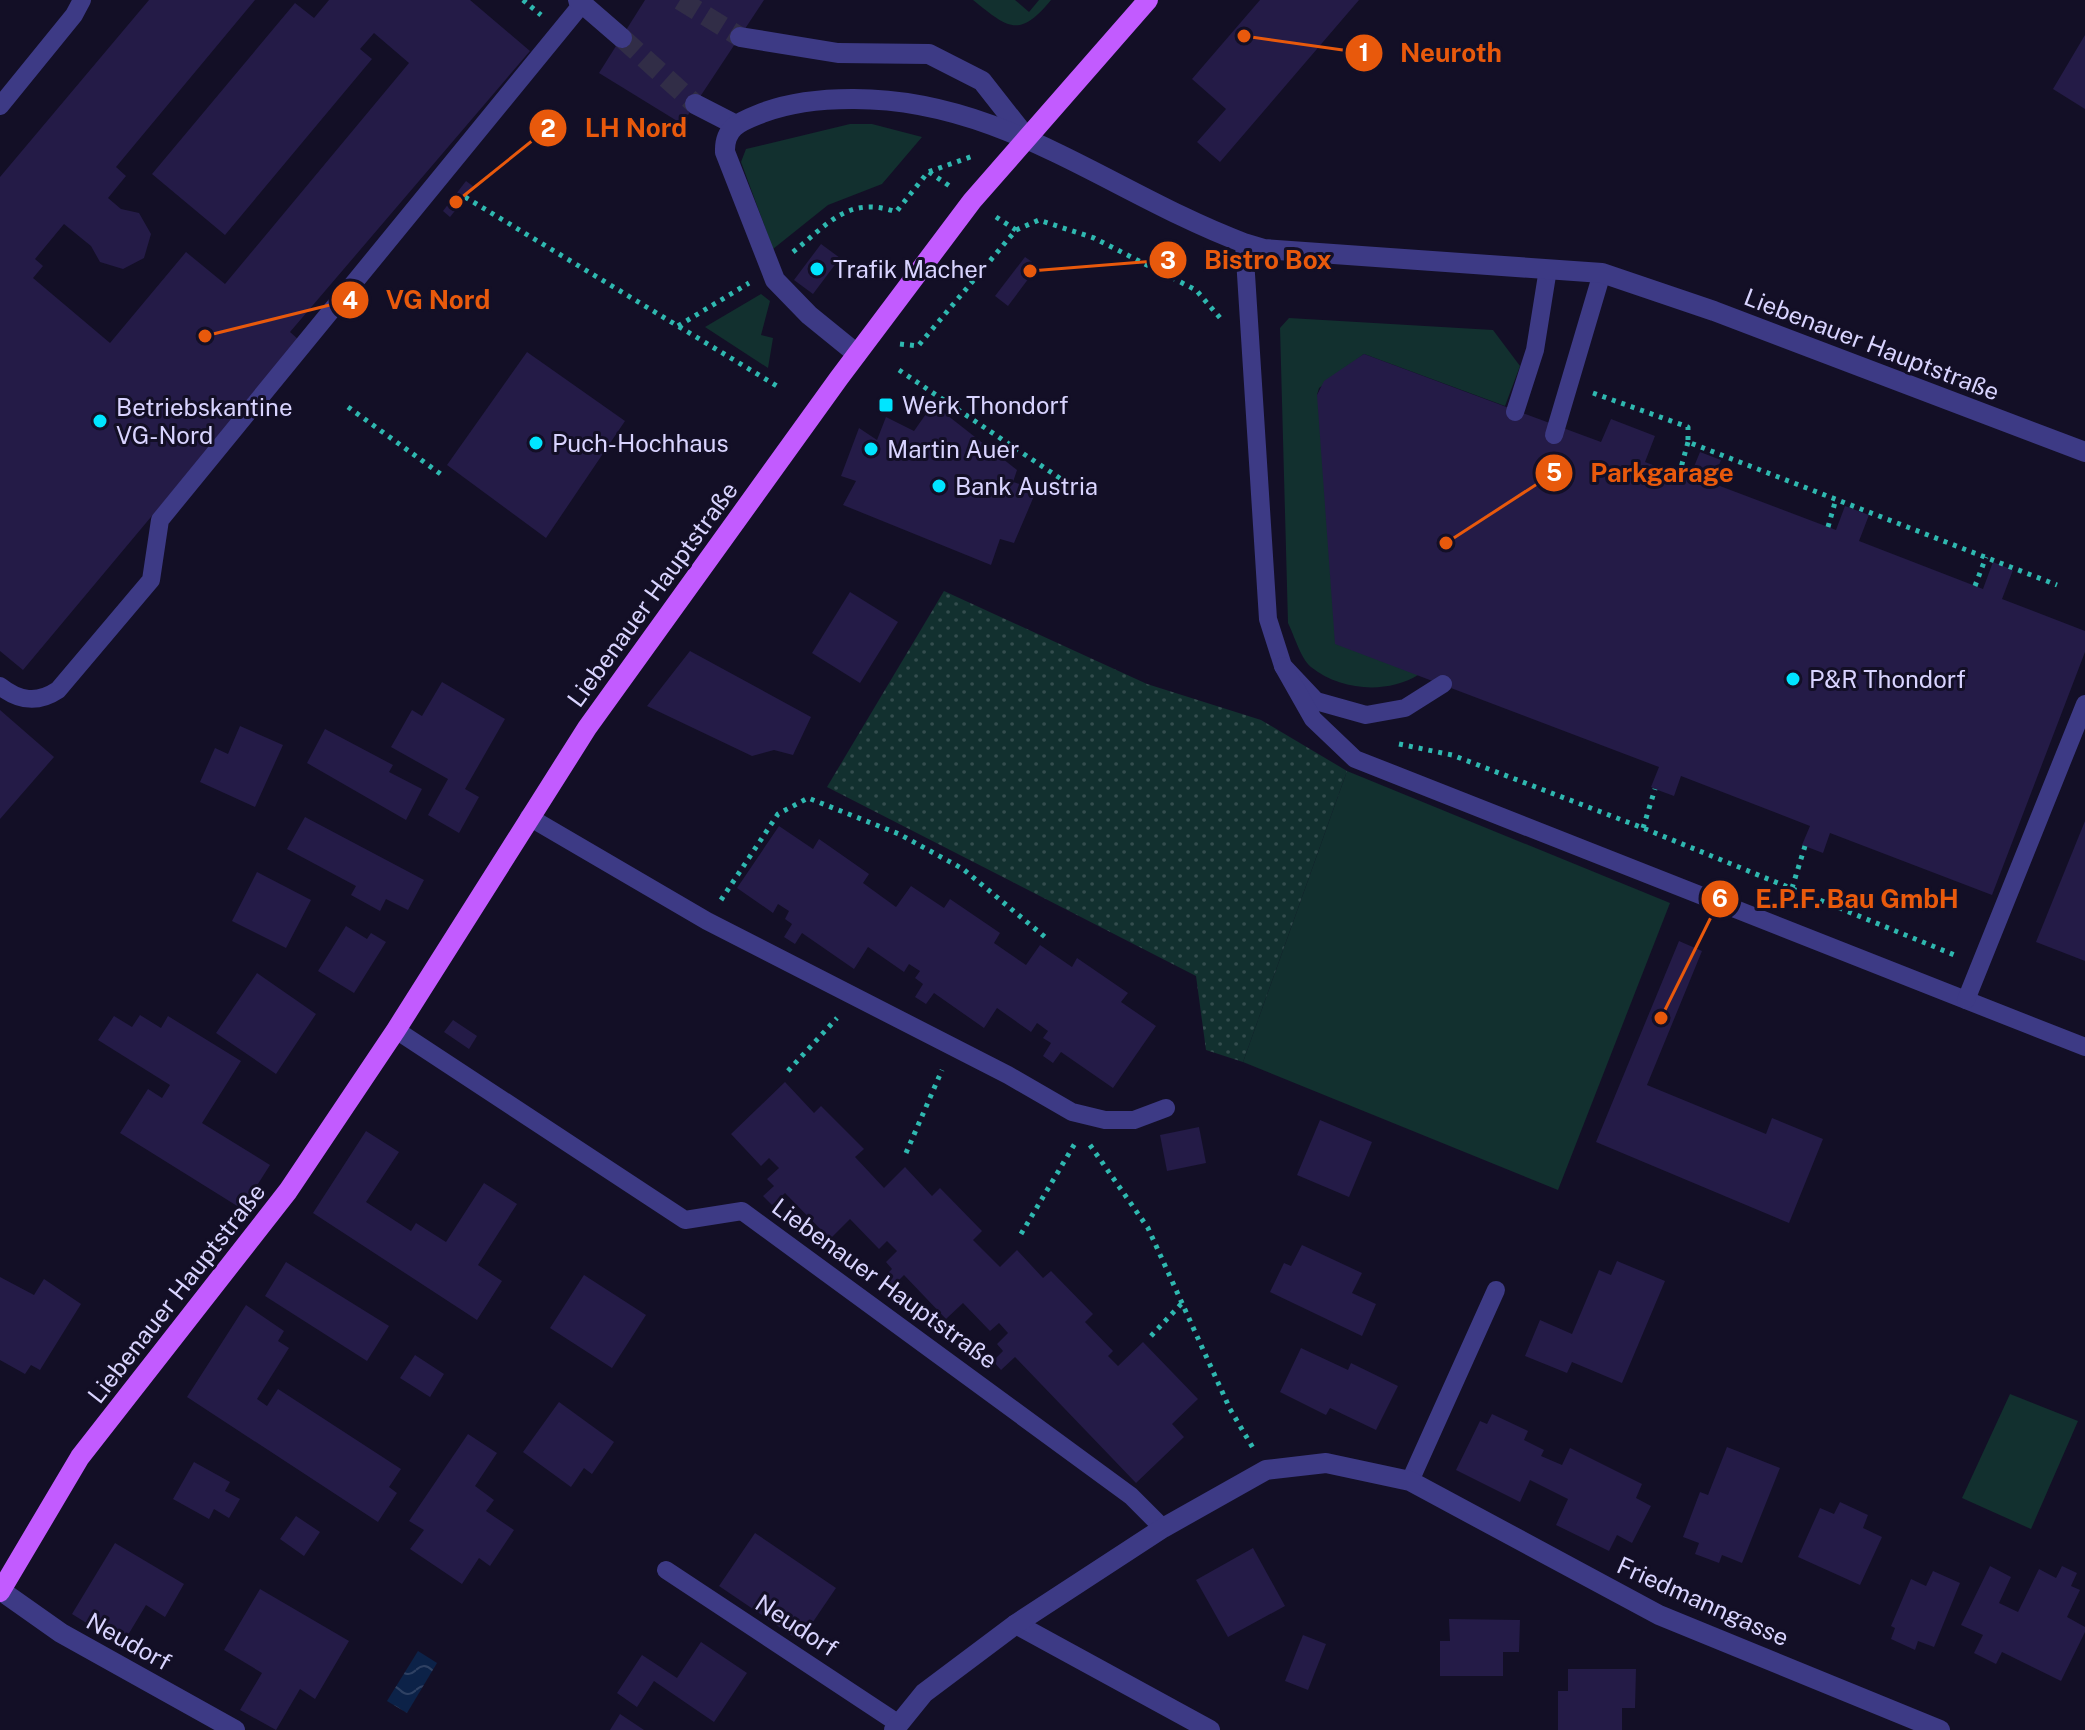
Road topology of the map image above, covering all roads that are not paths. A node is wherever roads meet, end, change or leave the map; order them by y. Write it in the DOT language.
graph roads {
  1 [pos="82,0"];
  2 [pos="1148,0"];
  3 [pos="580,2"];
  4 [pos="740,37"];
  5 [pos="622,38"];
  6 [pos="695,104"];
  7 [pos="0,106"];
  8 [pos="734,124"];
  9 [pos="1026,137"];
  10 [pos="1244,243"];
  11 [pos="1548,269"];
  12 [pos="1602,273"];
  13 [pos="862,348"];
  14 [pos="1515,412"];
  15 [pos="1554,435"];
  16 [pos="2085,452"];
  17 [pos="1283,666"];
  18 [pos="1443,684"];
  19 [pos="0,686"];
  20 [pos="2085,704"];
  21 [pos="529,817"];
  22 [pos="1966,1000"];
  23 [pos="396,1030"];
  24 [pos="2085,1047"];
  25 [pos="1166,1108"];
  26 [pos="1496,1290"];
  27 [pos="1410,1481"];
  28 [pos="1163,1528"];
  29 [pos="666,1570"];
  30 [pos="0,1591"];
  31 [pos="1016,1624"];
  32 [pos="896,1727"];
  33 [pos="235,1730"];
  34 [pos="1210,1730"];
  35 [pos="1940,1730"];
  1 -- 7 [label="lane"];
  2 -- 9 [label="main road, Liebenauer Hauptstraße"];
  3 -- 5 [label="street"];
  3 -- 19 [label="lane"];
  4 -- 9 [label="street"];
  6 -- 8 [label="street"];
  8 -- 9 [label="street"];
  8 -- 13 [label="street"];
  9 -- 10 [label="street"];
  9 -- 13 [label="main road, Liebenauer Hauptstraße"];
  10 -- 11 [label="street"];
  10 -- 17 [label="lane"];
  11 -- 12 [label="street"];
  11 -- 14 [label="lane"];
  12 -- 15 [label="lane"];
  12 -- 16 [label="street, Liebenauer Hauptstraße"];
  13 -- 21 [label="main road, Liebenauer Hauptstraße"];
  17 -- 18 [label="lane"];
  17 -- 22 [label="lane"];
  20 -- 22 [label="lane"];
  21 -- 23 [label="main road, Liebenauer Hauptstraße"];
  21 -- 25 [label="lane"];
  22 -- 24 [label="lane"];
  23 -- 28 [label="lane, Liebenauer Hauptstraße"];
  23 -- 30 [label="main road, Liebenauer Hauptstraße"];
  26 -- 27 [label="lane"];
  27 -- 28 [label="street, Friedmanngasse"];
  27 -- 35 [label="street, Friedmanngasse"];
  28 -- 31 [label="street, Friedmanngasse"];
  29 -- 32 [label="lane, Neudorf"];
  30 -- 33 [label="street, Neudorf"];
  31 -- 32 [label="street, Neudorf"];
  31 -- 34 [label="street"];
}
